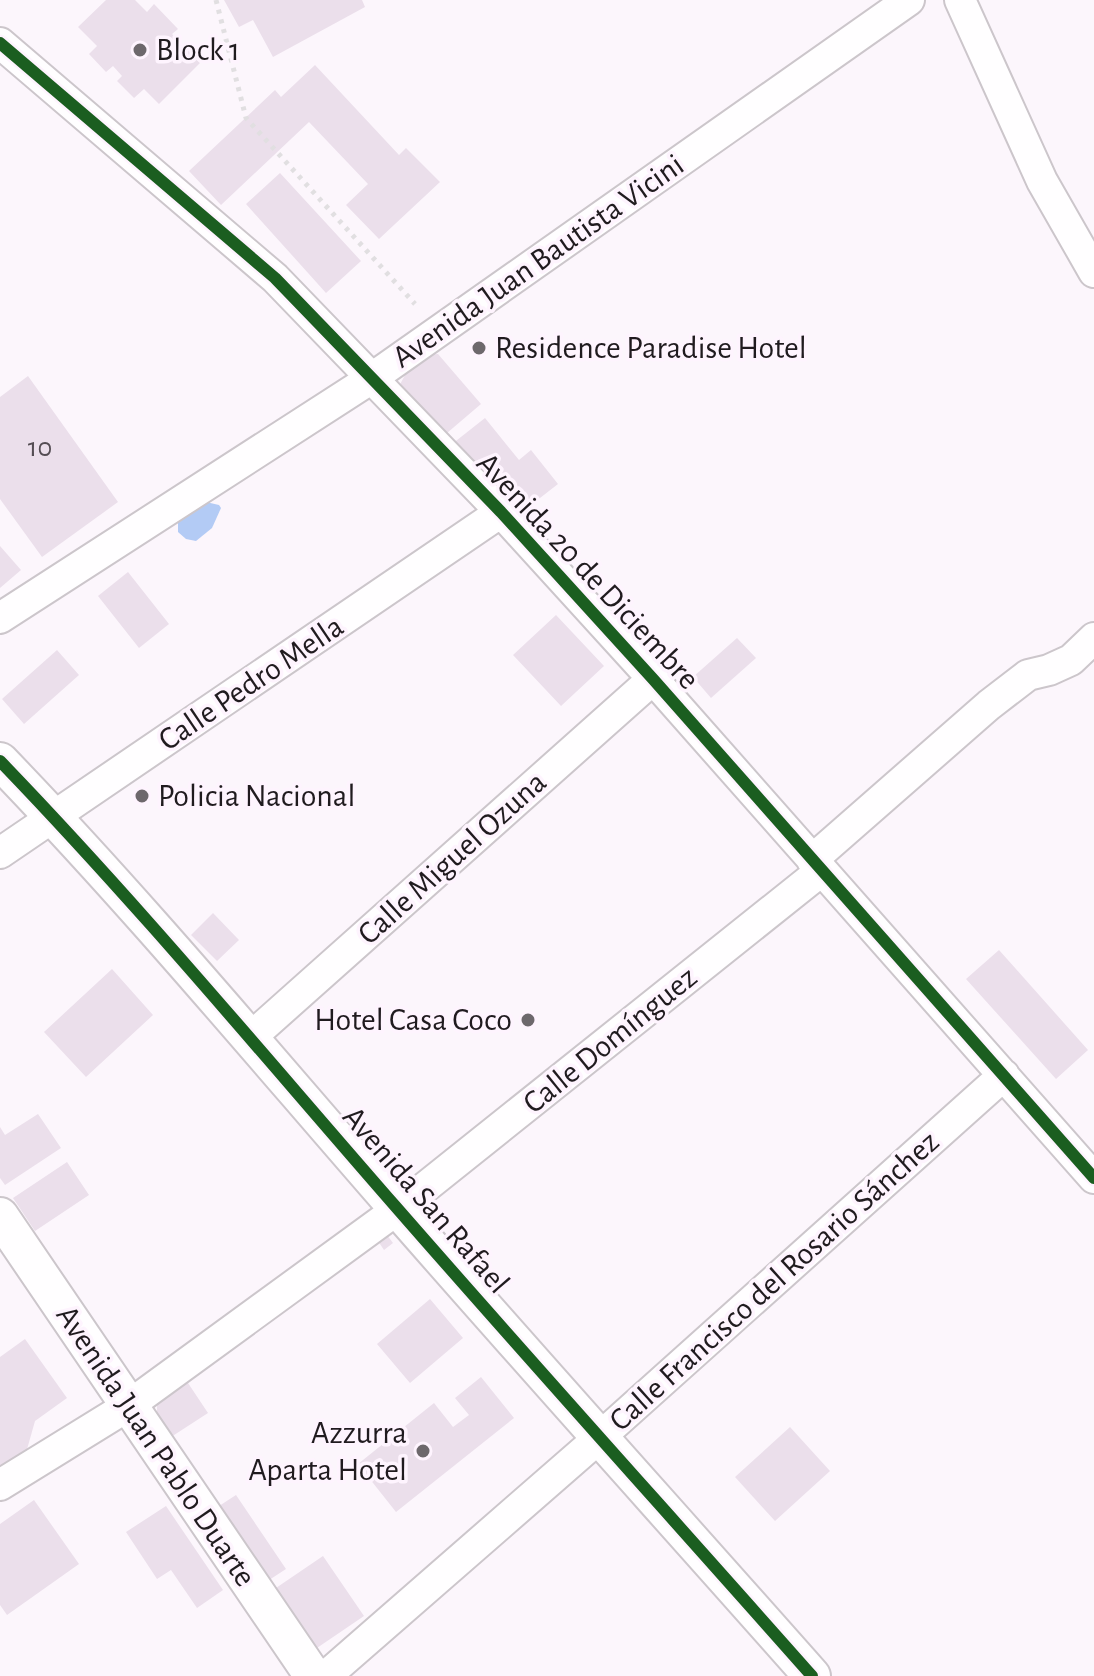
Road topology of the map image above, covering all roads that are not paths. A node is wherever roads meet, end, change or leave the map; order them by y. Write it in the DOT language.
graph roads {
  1 [pos="909,0"];
  2 [pos="960,0"];
  3 [pos="0,43"];
  4 [pos="1094,272"];
  5 [pos="372,378"];
  6 [pos="501,512"];
  7 [pos="0,618"];
  8 [pos="1094,638"];
  9 [pos="653,679"];
  10 [pos="0,761"];
  11 [pos="54,817"];
  12 [pos="0,853"];
  13 [pos="816,865"];
  14 [pos="250,1038"];
  15 [pos="1004,1075"];
  16 [pos="1094,1178"];
  17 [pos="398,1209"];
  18 [pos="0,1216"];
  19 [pos="128,1406"];
  20 [pos="600,1437"];
  21 [pos="0,1485"];
  22 [pos="313,1676"];
  23 [pos="326,1676"];
  24 [pos="812,1676"];
  1 -- 5 [label="street, Avenida Juan Bautista Vicini"];
  2 -- 4 [label="street"];
  3 -- 5 [label="street, Avenida 20 de Diciembre"];
  5 -- 6 [label="street, Avenida 20 de Diciembre"];
  5 -- 7 [label="street, Avenida Juan Bautista Vicini"];
  6 -- 9 [label="street, Avenida 20 de Diciembre"];
  6 -- 11 [label="street, Calle Pedro Mella"];
  8 -- 13 [label="street, Calle Domínguez"];
  9 -- 13 [label="street, Avenida 20 de Diciembre"];
  9 -- 14 [label="street, Calle Miguel Ozuna"];
  10 -- 11 [label="street, Avenida San Rafael"];
  11 -- 12 [label="street, Calle Pedro Mella"];
  11 -- 14 [label="street, Avenida San Rafael"];
  13 -- 15 [label="street, Avenida 20 de Diciembre"];
  13 -- 17 [label="street, Calle Domínguez"];
  14 -- 17 [label="street, Avenida San Rafael"];
  15 -- 16 [label="street, Avenida 20 de Diciembre"];
  15 -- 20 [label="street, Calle Francisco del Rosario Sánchez"];
  17 -- 19 [label="street, Calle Domínguez"];
  17 -- 20 [label="street, Avenida San Rafael"];
  18 -- 19 [label="street, Avenida Juan Pablo Duarte"];
  19 -- 21 [label="street, Calle Domínguez"];
  19 -- 22 [label="street, Avenida Juan Pablo Duarte"];
  20 -- 23 [label="street, Calle Francisco del Rosario Sánchez"];
  20 -- 24 [label="street, Avenida San Rafael"];
}
